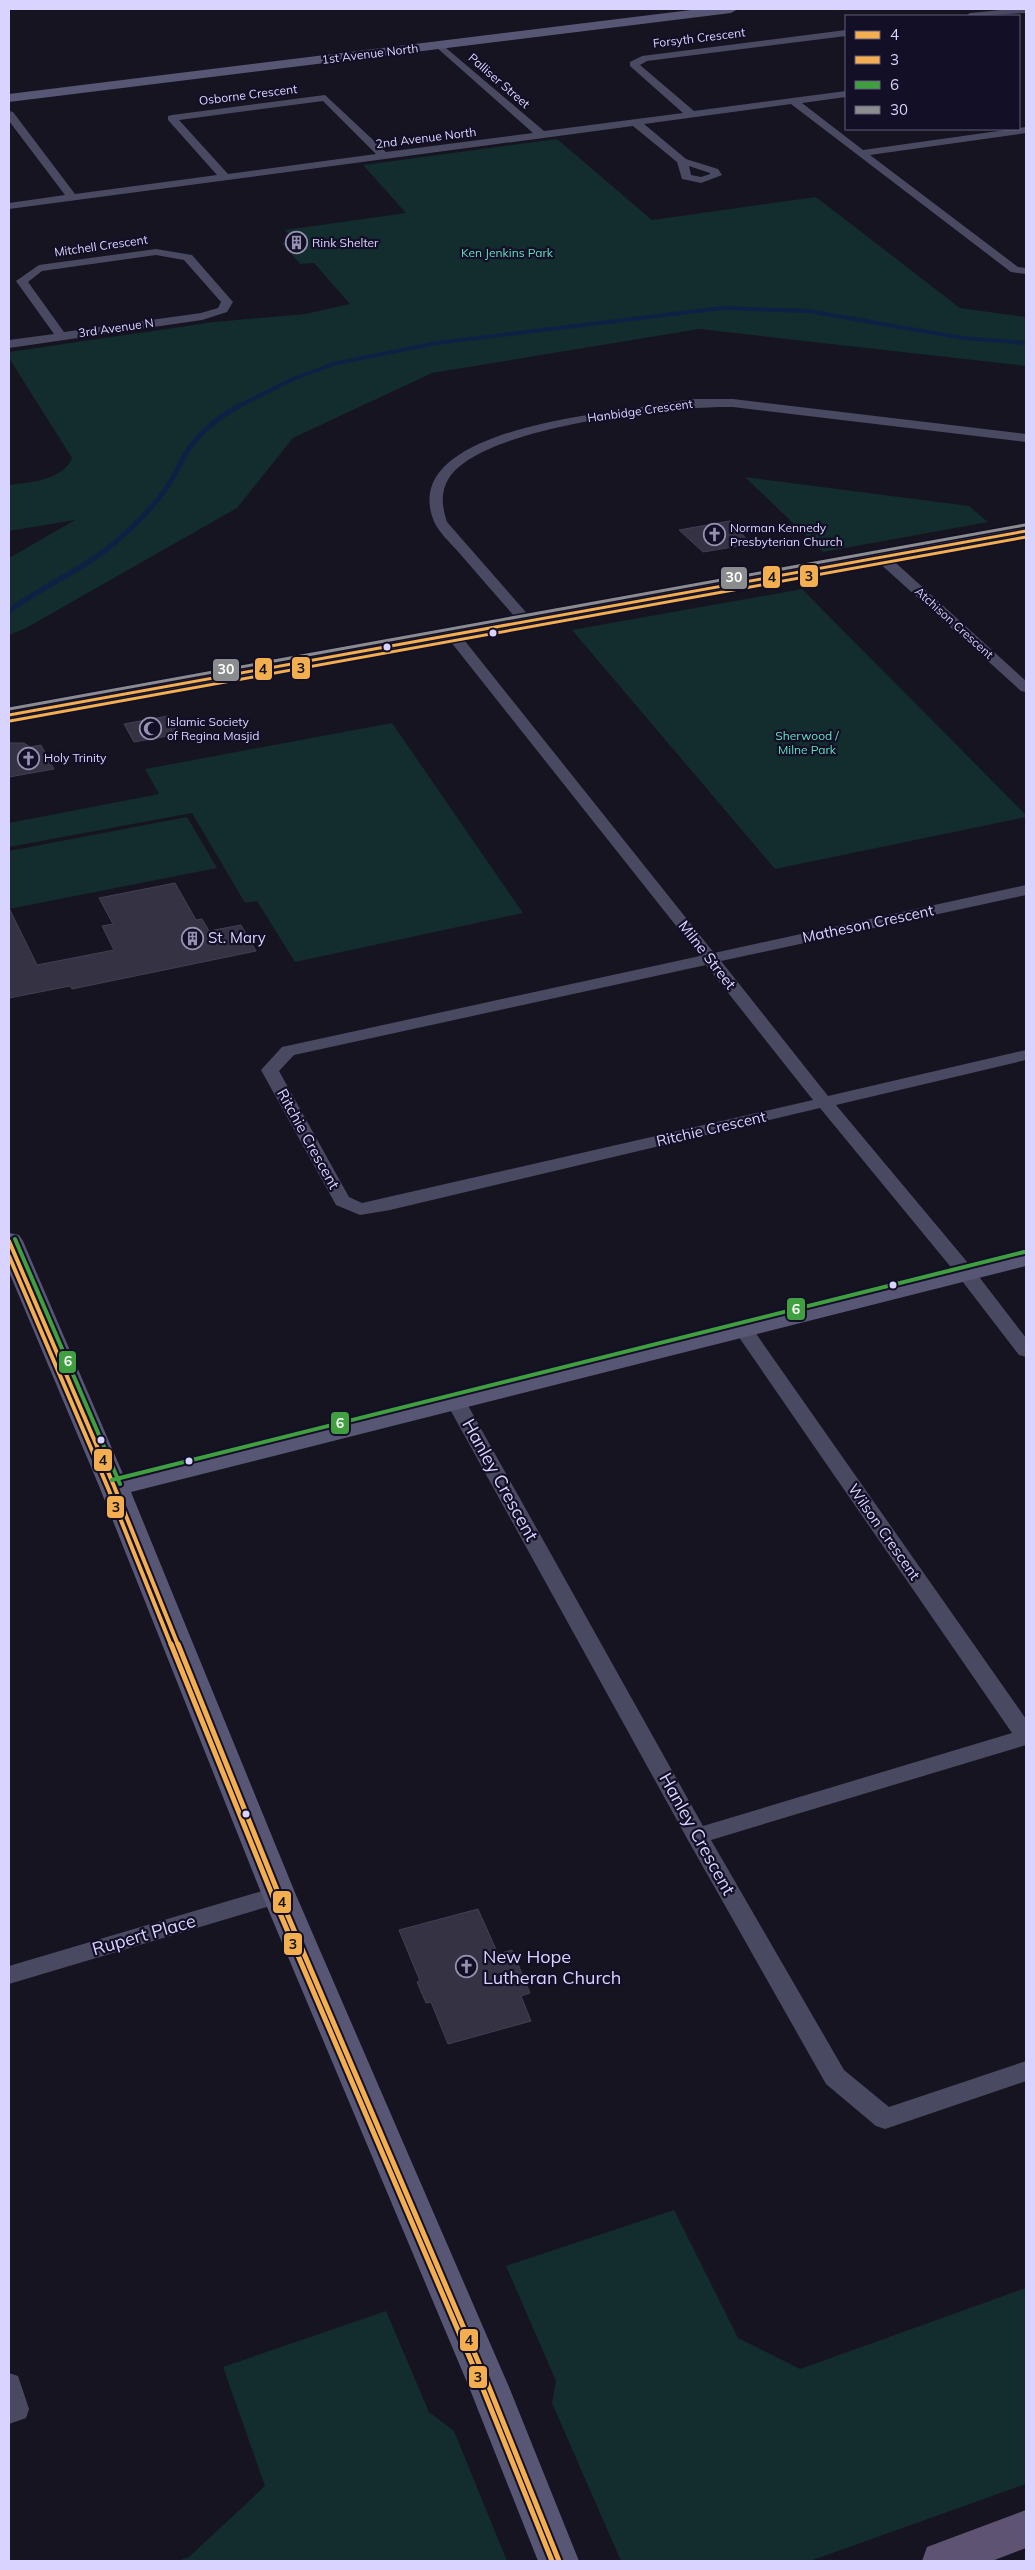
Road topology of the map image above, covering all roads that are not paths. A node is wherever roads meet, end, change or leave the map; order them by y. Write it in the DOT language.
graph roads {
  1 [pos="731,9"];
  2 [pos="972,9"];
  3 [pos="1026,10"];
  4 [pos="982,15"];
  5 [pos="845,32"];
  6 [pos="439,45"];
  7 [pos="845,94"];
  8 [pos="9,98"];
  9 [pos="794,102"];
  10 [pos="9,114"];
  11 [pos="692,115"];
  12 [pos="636,123"];
  13 [pos="1026,130"];
  14 [pos="542,135"];
  15 [pos="862,153"];
  16 [pos="384,156"];
  17 [pos="682,161"];
  18 [pos="225,177"];
  19 [pos="73,198"];
  20 [pos="9,206"];
  21 [pos="1026,272"];
  22 [pos="223,310"];
  23 [pos="61,336"];
  24 [pos="9,344"];
  25 [pos="1026,438"];
  26 [pos="1026,531"];
  27 [pos="881,557"];
  28 [pos="526,621"];
  29 [pos="452,634"];
  30 [pos="1026,688"];
  31 [pos="9,715"];
  32 [pos="1026,890"];
  33 [pos="709,958"];
  34 [pos="1026,1055"];
  35 [pos="824,1102"];
  36 [pos="9,1241"];
  37 [pos="1026,1258"];
  38 [pos="966,1273"];
  39 [pos="743,1329"];
  40 [pos="1026,1351"];
  41 [pos="456,1402"];
  42 [pos="114,1486"];
  43 [pos="1026,1736"];
  44 [pos="697,1836"];
  45 [pos="278,1895"];
  46 [pos="9,1975"];
  47 [pos="1026,2070"];
  48 [pos="9,2385"];
  49 [pos="9,2412"];
  50 [pos="1026,2529"];
  51 [pos="559,2561"];
  52 [pos="942,2561"];
  1 -- 6 [label="street, 1st Avenue North"];
  2 -- 4 [label="street"];
  3 -- 4 [label="street"];
  5 -- 11 [label="street, Forsyth Crescent"];
  6 -- 8 [label="street, 1st Avenue North"];
  6 -- 14 [label="street, Palliser Street"];
  7 -- 9 [label="street, 2nd Avenue North"];
  9 -- 11 [label="street, 2nd Avenue North"];
  9 -- 15 [label="street"];
  10 -- 19 [label="street"];
  11 -- 12 [label="street, 2nd Avenue North"];
  12 -- 14 [label="street, 2nd Avenue North"];
  12 -- 17 [label="street"];
  13 -- 15 [label="street"];
  14 -- 16 [label="street, 2nd Avenue North"];
  15 -- 21 [label="street"];
  16 -- 18 [label="street, 2nd Avenue North"];
  16 -- 18 [label="street, Osborne Crescent"];
  18 -- 19 [label="street, 2nd Avenue North"];
  19 -- 20 [label="street, 2nd Avenue North"];
  22 -- 23 [label="street, 3rd Avenue N"];
  22 -- 23 [label="street, Mitchell Crescent"];
  23 -- 24 [label="street, 3rd Avenue N"];
  25 -- 28 [label="street, Hanbidge Crescent"];
  26 -- 27 [label="street"];
  27 -- 28 [label="street"];
  27 -- 30 [label="street, Atchison Crescent"];
  28 -- 29 [label="street"];
  29 -- 31 [label="street"];
  29 -- 33 [label="street, Milne Street"];
  32 -- 33 [label="street, Matheson Crescent"];
  33 -- 35 [label="street, Milne Street"];
  33 -- 35 [label="street, Ritchie Crescent"];
  34 -- 35 [label="street"];
  35 -- 38 [label="street, Milne Street"];
  36 -- 42 [label="street"];
  37 -- 38 [label="street"];
  38 -- 39 [label="street"];
  38 -- 40 [label="street, Milne Street"];
  39 -- 41 [label="street"];
  39 -- 43 [label="street, Wilson Crescent"];
  41 -- 42 [label="street"];
  41 -- 44 [label="street, Hanley Crescent"];
  42 -- 45 [label="street"];
  43 -- 44 [label="street, Wilson Crescent"];
  44 -- 47 [label="street, Hanley Crescent"];
  45 -- 46 [label="street, Rupert Place"];
  45 -- 51 [label="street"];
  48 -- 49 [label="street"];
  50 -- 52 [label="main road"];
}
